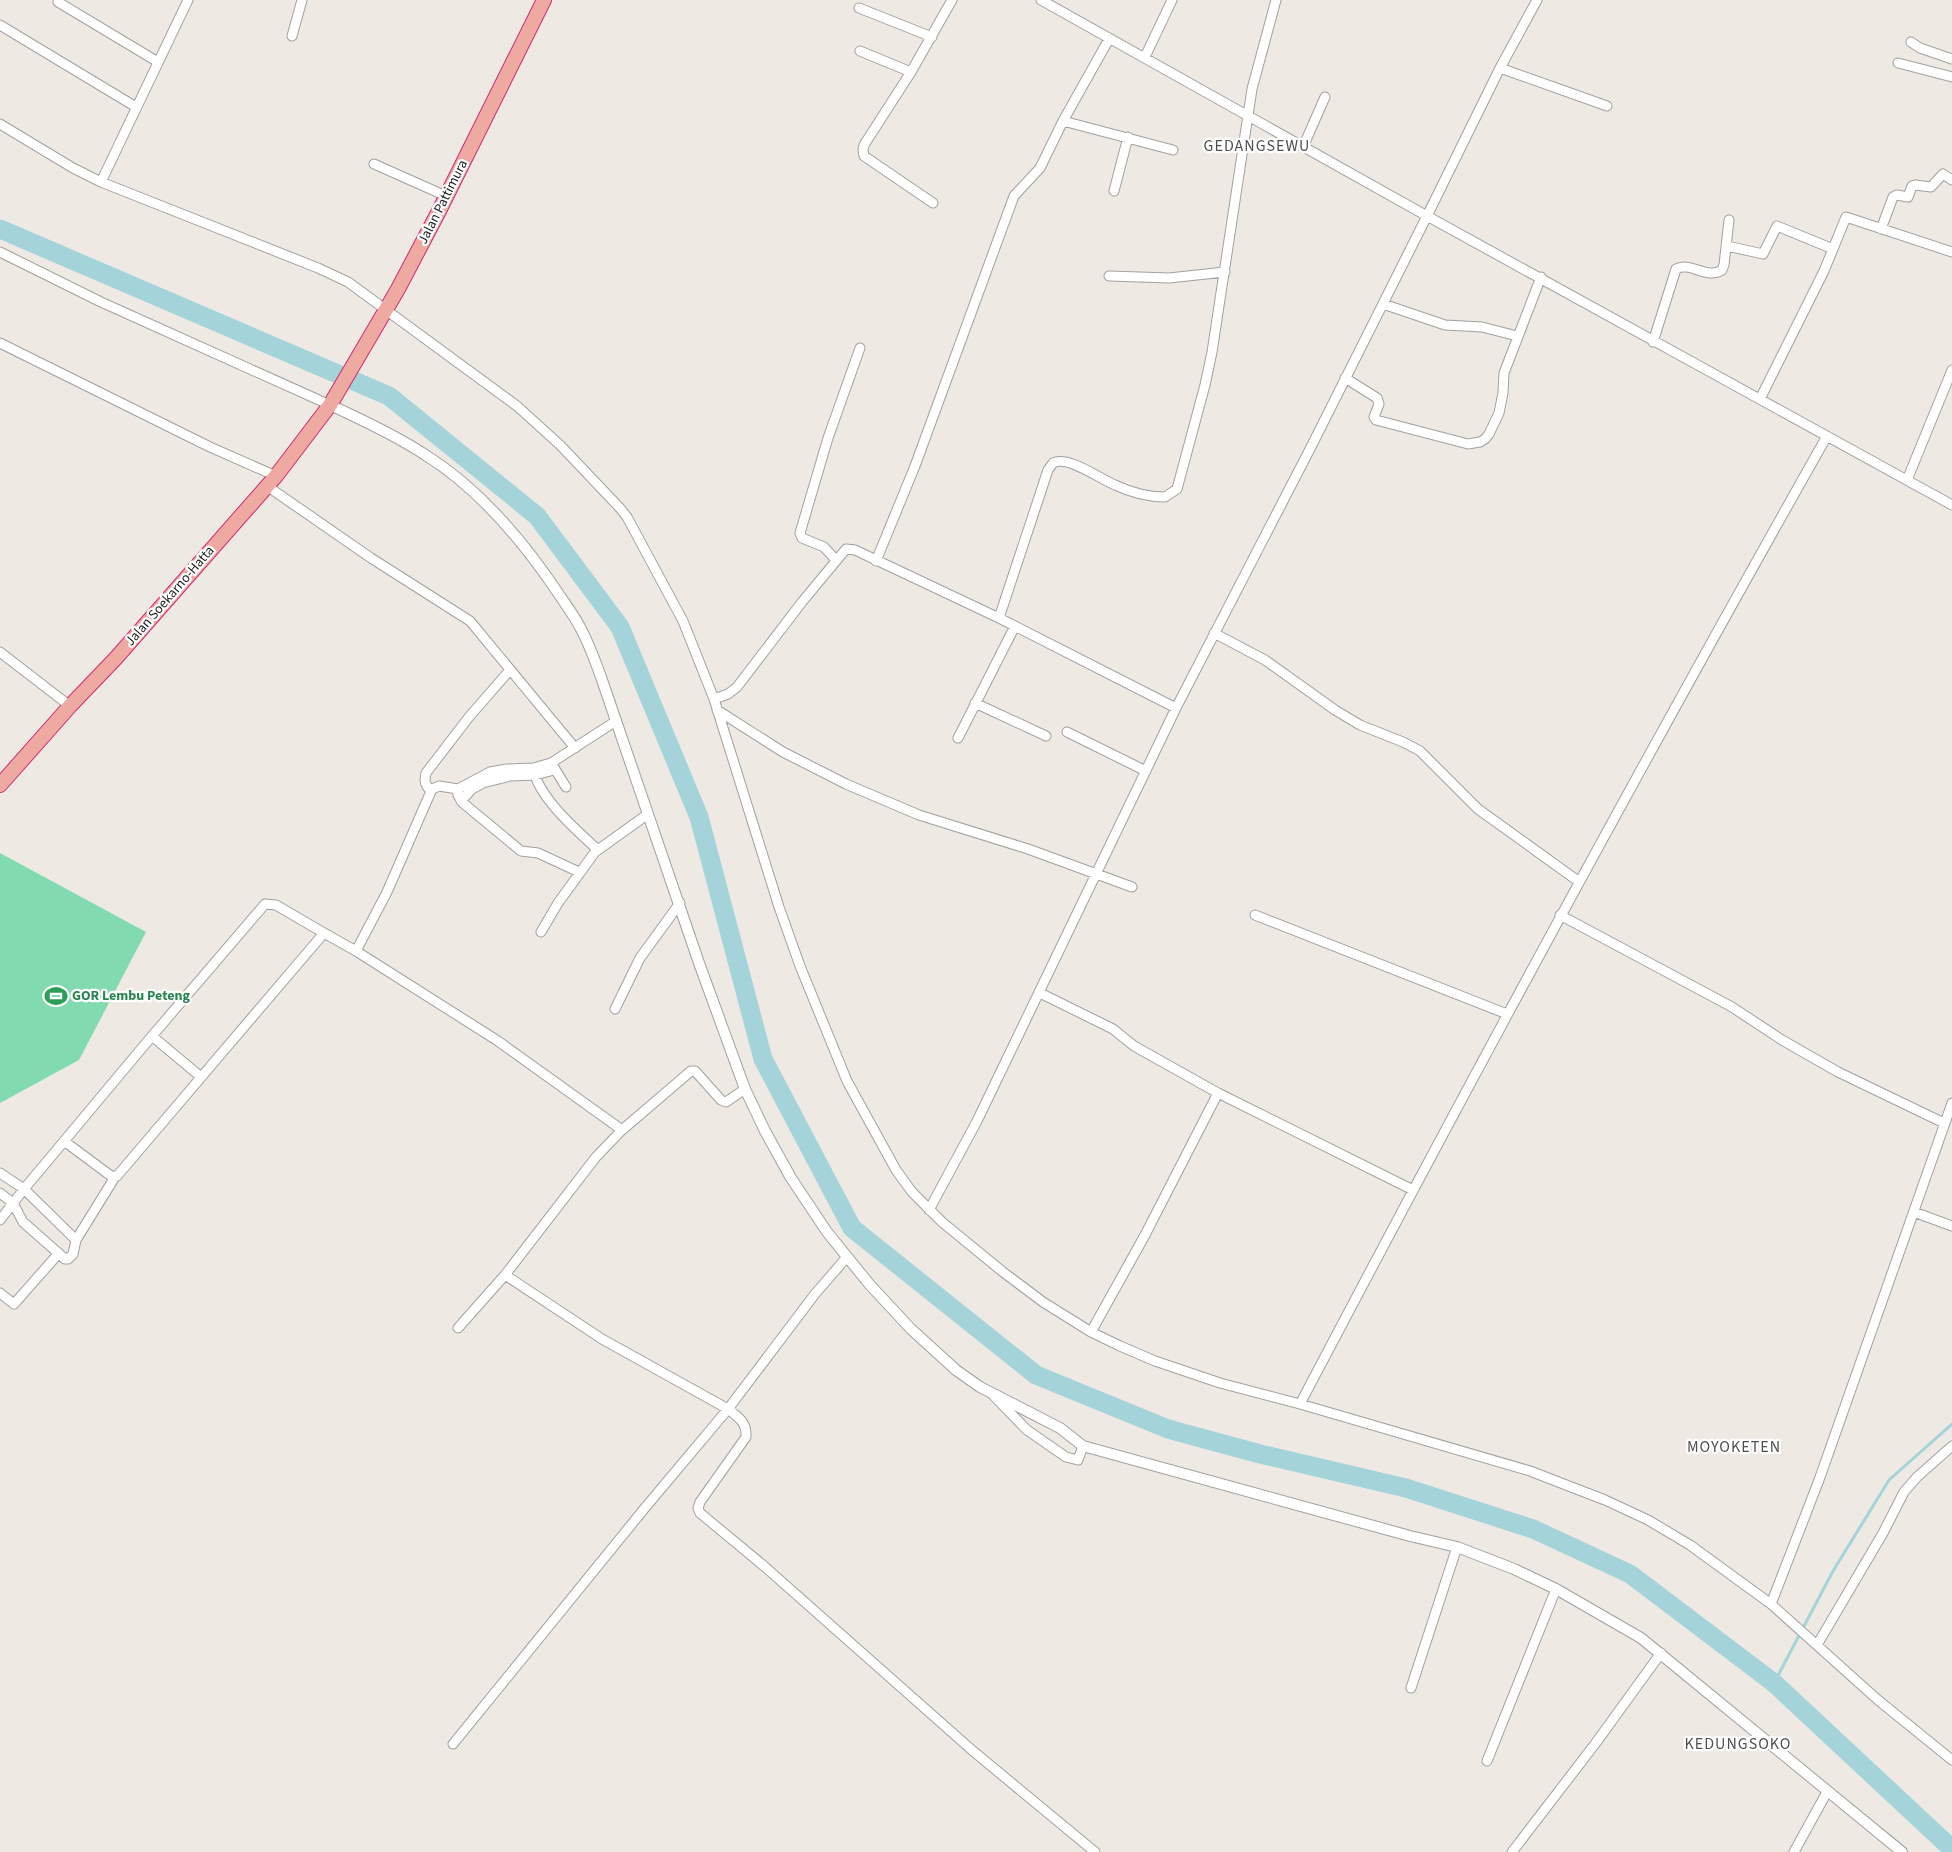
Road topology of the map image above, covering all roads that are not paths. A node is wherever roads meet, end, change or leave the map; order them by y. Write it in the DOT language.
graph roads {
  1 [pos="188,0"];
  2 [pos="302,0"];
  3 [pos="544,0"];
  4 [pos="952,0"];
  5 [pos="1041,0"];
  6 [pos="1172,0"];
  7 [pos="1276,0"];
  8 [pos="1537,0"];
  9 [pos="58,2"];
  10 [pos="859,8"];
  11 [pos="0,25"];
  12 [pos="292,36"];
  13 [pos="932,37"];
  14 [pos="1109,39"];
  15 [pos="1911,42"];
  16 [pos="860,51"];
  17 [pos="1145,57"];
  18 [pos="1952,59"];
  19 [pos="158,62"];
  20 [pos="1898,64"];
  21 [pos="1500,68"];
  22 [pos="912,72"];
  23 [pos="1952,77"];
  24 [pos="1325,97"];
  25 [pos="1607,106"];
  26 [pos="136,107"];
  27 [pos="1248,115"];
  28 [pos="1063,121"];
  29 [pos="0,124"];
  30 [pos="1128,137"];
  31 [pos="1303,147"];
  32 [pos="1173,150"];
  33 [pos="374,164"];
  34 [pos="1952,180"];
  35 [pos="101,182"];
  36 [pos="1114,192"];
  37 [pos="446,196"];
  38 [pos="933,203"];
  39 [pos="1427,216"];
  40 [pos="1729,220"];
  41 [pos="1881,229"];
  42 [pos="1727,246"];
  43 [pos="1833,249"];
  44 [pos="0,252"];
  45 [pos="1952,252"];
  46 [pos="1225,272"];
  47 [pos="1109,276"];
  48 [pos="1541,277"];
  49 [pos="1383,304"];
  50 [pos="386,311"];
  51 [pos="1517,336"];
  52 [pos="1653,342"];
  53 [pos="0,343"];
  54 [pos="860,348"];
  55 [pos="1952,370"];
  56 [pos="1345,378"];
  57 [pos="1760,399"];
  58 [pos="331,403"];
  59 [pos="1827,436"];
  60 [pos="1907,480"];
  61 [pos="271,481"];
  62 [pos="1952,505"];
  63 [pos="836,560"];
  64 [pos="876,561"];
  65 [pos="999,618"];
  66 [pos="1015,626"];
  67 [pos="1214,633"];
  68 [pos="0,652"];
  69 [pos="510,670"];
  70 [pos="714,699"];
  71 [pos="975,704"];
  72 [pos="70,706"];
  73 [pos="1176,708"];
  74 [pos="717,710"];
  75 [pos="616,721"];
  76 [pos="1067,732"];
  77 [pos="1046,736"];
  78 [pos="958,738"];
  79 [pos="574,748"];
  80 [pos="553,766"];
  81 [pos="534,771"];
  82 [pos="1146,771"];
  83 [pos="0,785"];
  84 [pos="566,787"];
  85 [pos="458,789"];
  86 [pos="430,791"];
  87 [pos="461,802"];
  88 [pos="648,814"];
  89 [pos="597,850"];
  90 [pos="579,872"];
  91 [pos="1095,874"];
  92 [pos="1578,881"];
  93 [pos="1132,887"];
  94 [pos="680,903"];
  95 [pos="1255,915"];
  96 [pos="1560,915"];
  97 [pos="541,932"];
  98 [pos="324,933"];
  99 [pos="356,951"];
  100 [pos="1040,993"];
  101 [pos="615,1009"];
  102 [pos="1507,1014"];
  103 [pos="152,1036"];
  104 [pos="202,1077"];
  105 [pos="745,1089"];
  106 [pos="1218,1093"];
  107 [pos="1952,1102"];
  108 [pos="1944,1123"];
  109 [pos="622,1130"];
  110 [pos="64,1141"];
  111 [pos="0,1173"];
  112 [pos="115,1177"];
  113 [pos="24,1189"];
  114 [pos="1413,1190"];
  115 [pos="0,1193"];
  116 [pos="13,1203"];
  117 [pos="929,1210"];
  118 [pos="1914,1212"];
  119 [pos="0,1220"];
  120 [pos="1952,1226"];
  121 [pos="76,1240"];
  122 [pos="58,1253"];
  123 [pos="848,1257"];
  124 [pos="506,1275"];
  125 [pos="0,1293"];
  126 [pos="458,1328"];
  127 [pos="1091,1332"];
  128 [pos="993,1395"];
  129 [pos="1300,1404"];
  130 [pos="728,1409"];
  131 [pos="1084,1446"];
  132 [pos="1952,1446"];
  133 [pos="1457,1547"];
  134 [pos="1556,1589"];
  135 [pos="1771,1604"];
  136 [pos="1815,1644"];
  137 [pos="1661,1653"];
  138 [pos="1411,1688"];
  139 [pos="453,1744"];
  140 [pos="1952,1760"];
  141 [pos="1487,1761"];
  142 [pos="1826,1792"];
  143 [pos="1095,1852"];
  144 [pos="1512,1852"];
  145 [pos="1794,1852"];
  146 [pos="1902,1852"];
  1 -- 19 [label="street"];
  2 -- 12 [label="street"];
  3 -- 37 [label="highway, Jalan Pattimura"];
  4 -- 13 [label="street"];
  5 -- 14 [label="street"];
  6 -- 17 [label="street"];
  7 -- 27 [label="street"];
  8 -- 21 [label="street"];
  9 -- 19 [label="street"];
  10 -- 13 [label="street"];
  11 -- 26 [label="street"];
  13 -- 22 [label="street"];
  14 -- 17 [label="street"];
  14 -- 28 [label="street"];
  15 -- 18 [label="street"];
  16 -- 22 [label="street"];
  17 -- 27 [label="street"];
  19 -- 26 [label="street"];
  20 -- 23 [label="street"];
  21 -- 25 [label="street"];
  21 -- 39 [label="street"];
  22 -- 38 [label="street"];
  24 -- 31 [label="street"];
  26 -- 35 [label="street"];
  27 -- 31 [label="street"];
  27 -- 46 [label="street"];
  28 -- 30 [label="street"];
  28 -- 64 [label="street"];
  29 -- 35 [label="street"];
  30 -- 32 [label="street"];
  30 -- 36 [label="street"];
  31 -- 39 [label="street"];
  33 -- 37 [label="street"];
  34 -- 41 [label="street"];
  35 -- 50 [label="street"];
  37 -- 50 [label="highway, Jalan Pattimura"];
  39 -- 48 [label="street"];
  39 -- 49 [label="street"];
  40 -- 42 [label="street"];
  41 -- 43 [label="street"];
  41 -- 45 [label="street"];
  42 -- 43 [label="street"];
  42 -- 52 [label="street"];
  43 -- 57 [label="street"];
  44 -- 58 [label="street"];
  46 -- 47 [label="street"];
  46 -- 65 [label="street"];
  48 -- 51 [label="street"];
  48 -- 52 [label="street"];
  49 -- 51 [label="street"];
  49 -- 56 [label="street"];
  50 -- 58 [label="highway, Jalan Pattimura"];
  50 -- 70 [label="street"];
  51 -- 56 [label="street"];
  52 -- 57 [label="street"];
  53 -- 61 [label="street"];
  54 -- 63 [label="street"];
  55 -- 60 [label="street"];
  56 -- 67 [label="street"];
  57 -- 59 [label="street"];
  58 -- 61 [label="highway, Jalan Soekarno-Hatta"];
  58 -- 75 [label="street"];
  59 -- 60 [label="street"];
  59 -- 92 [label="street"];
  60 -- 62 [label="street"];
  61 -- 69 [label="street"];
  61 -- 72 [label="highway, Jalan Soekarno-Hatta"];
  63 -- 64 [label="street"];
  63 -- 70 [label="street"];
  64 -- 65 [label="street"];
  65 -- 66 [label="street"];
  66 -- 71 [label="street"];
  66 -- 73 [label="street"];
  67 -- 73 [label="street"];
  67 -- 92 [label="street"];
  68 -- 72 [label="street"];
  69 -- 79 [label="street"];
  69 -- 86 [label="street"];
  70 -- 74 [label="street"];
  71 -- 77 [label="street"];
  71 -- 78 [label="street"];
  72 -- 83 [label="highway, Jalan Soekarno-Hatta"];
  73 -- 82 [label="street"];
  74 -- 91 [label="street"];
  74 -- 117 [label="street"];
  75 -- 79 [label="street"];
  75 -- 88 [label="street"];
  76 -- 82 [label="street"];
  79 -- 80 [label="street"];
  80 -- 81 [label="street"];
  80 -- 84 [label="street"];
  81 -- 85 [label="street"];
  81 -- 87 [label="street"];
  81 -- 89 [label="street"];
  82 -- 91 [label="street"];
  85 -- 86 [label="street"];
  85 -- 87 [label="street"];
  86 -- 99 [label="street"];
  87 -- 90 [label="street"];
  88 -- 89 [label="street"];
  88 -- 94 [label="street"];
  89 -- 90 [label="street"];
  90 -- 97 [label="street"];
  91 -- 93 [label="street"];
  91 -- 100 [label="street"];
  92 -- 96 [label="street"];
  94 -- 101 [label="street"];
  94 -- 105 [label="street"];
  95 -- 102 [label="street"];
  96 -- 102 [label="street"];
  96 -- 108 [label="street"];
  98 -- 99 [label="street"];
  98 -- 103 [label="street"];
  98 -- 104 [label="street"];
  99 -- 109 [label="street"];
  100 -- 106 [label="street"];
  100 -- 117 [label="street"];
  102 -- 114 [label="street"];
  103 -- 104 [label="street"];
  103 -- 110 [label="street"];
  104 -- 112 [label="street"];
  105 -- 109 [label="street"];
  105 -- 123 [label="street"];
  106 -- 114 [label="street"];
  106 -- 127 [label="street"];
  107 -- 108 [label="street"];
  108 -- 118 [label="street"];
  109 -- 124 [label="street"];
  110 -- 112 [label="street"];
  110 -- 113 [label="street"];
  111 -- 113 [label="street"];
  112 -- 121 [label="street"];
  113 -- 116 [label="street"];
  113 -- 121 [label="street"];
  114 -- 129 [label="street"];
  115 -- 116 [label="street"];
  116 -- 119 [label="street"];
  116 -- 122 [label="street"];
  117 -- 127 [label="street"];
  118 -- 120 [label="street"];
  118 -- 135 [label="street"];
  121 -- 122 [label="street"];
  122 -- 125 [label="street"];
  123 -- 128 [label="street"];
  123 -- 130 [label="street"];
  124 -- 126 [label="street"];
  124 -- 130 [label="street"];
  127 -- 129 [label="street"];
  128 -- 131 [label="street"];
  128 -- 131 [label="street"];
  129 -- 135 [label="street"];
  130 -- 139 [label="street"];
  130 -- 143 [label="street"];
  131 -- 133 [label="street"];
  132 -- 136 [label="street"];
  133 -- 134 [label="street"];
  133 -- 138 [label="street"];
  134 -- 137 [label="street"];
  134 -- 141 [label="street"];
  135 -- 136 [label="street"];
  136 -- 140 [label="street"];
  137 -- 142 [label="street"];
  137 -- 144 [label="street"];
  142 -- 145 [label="street"];
  142 -- 146 [label="street"];
}
